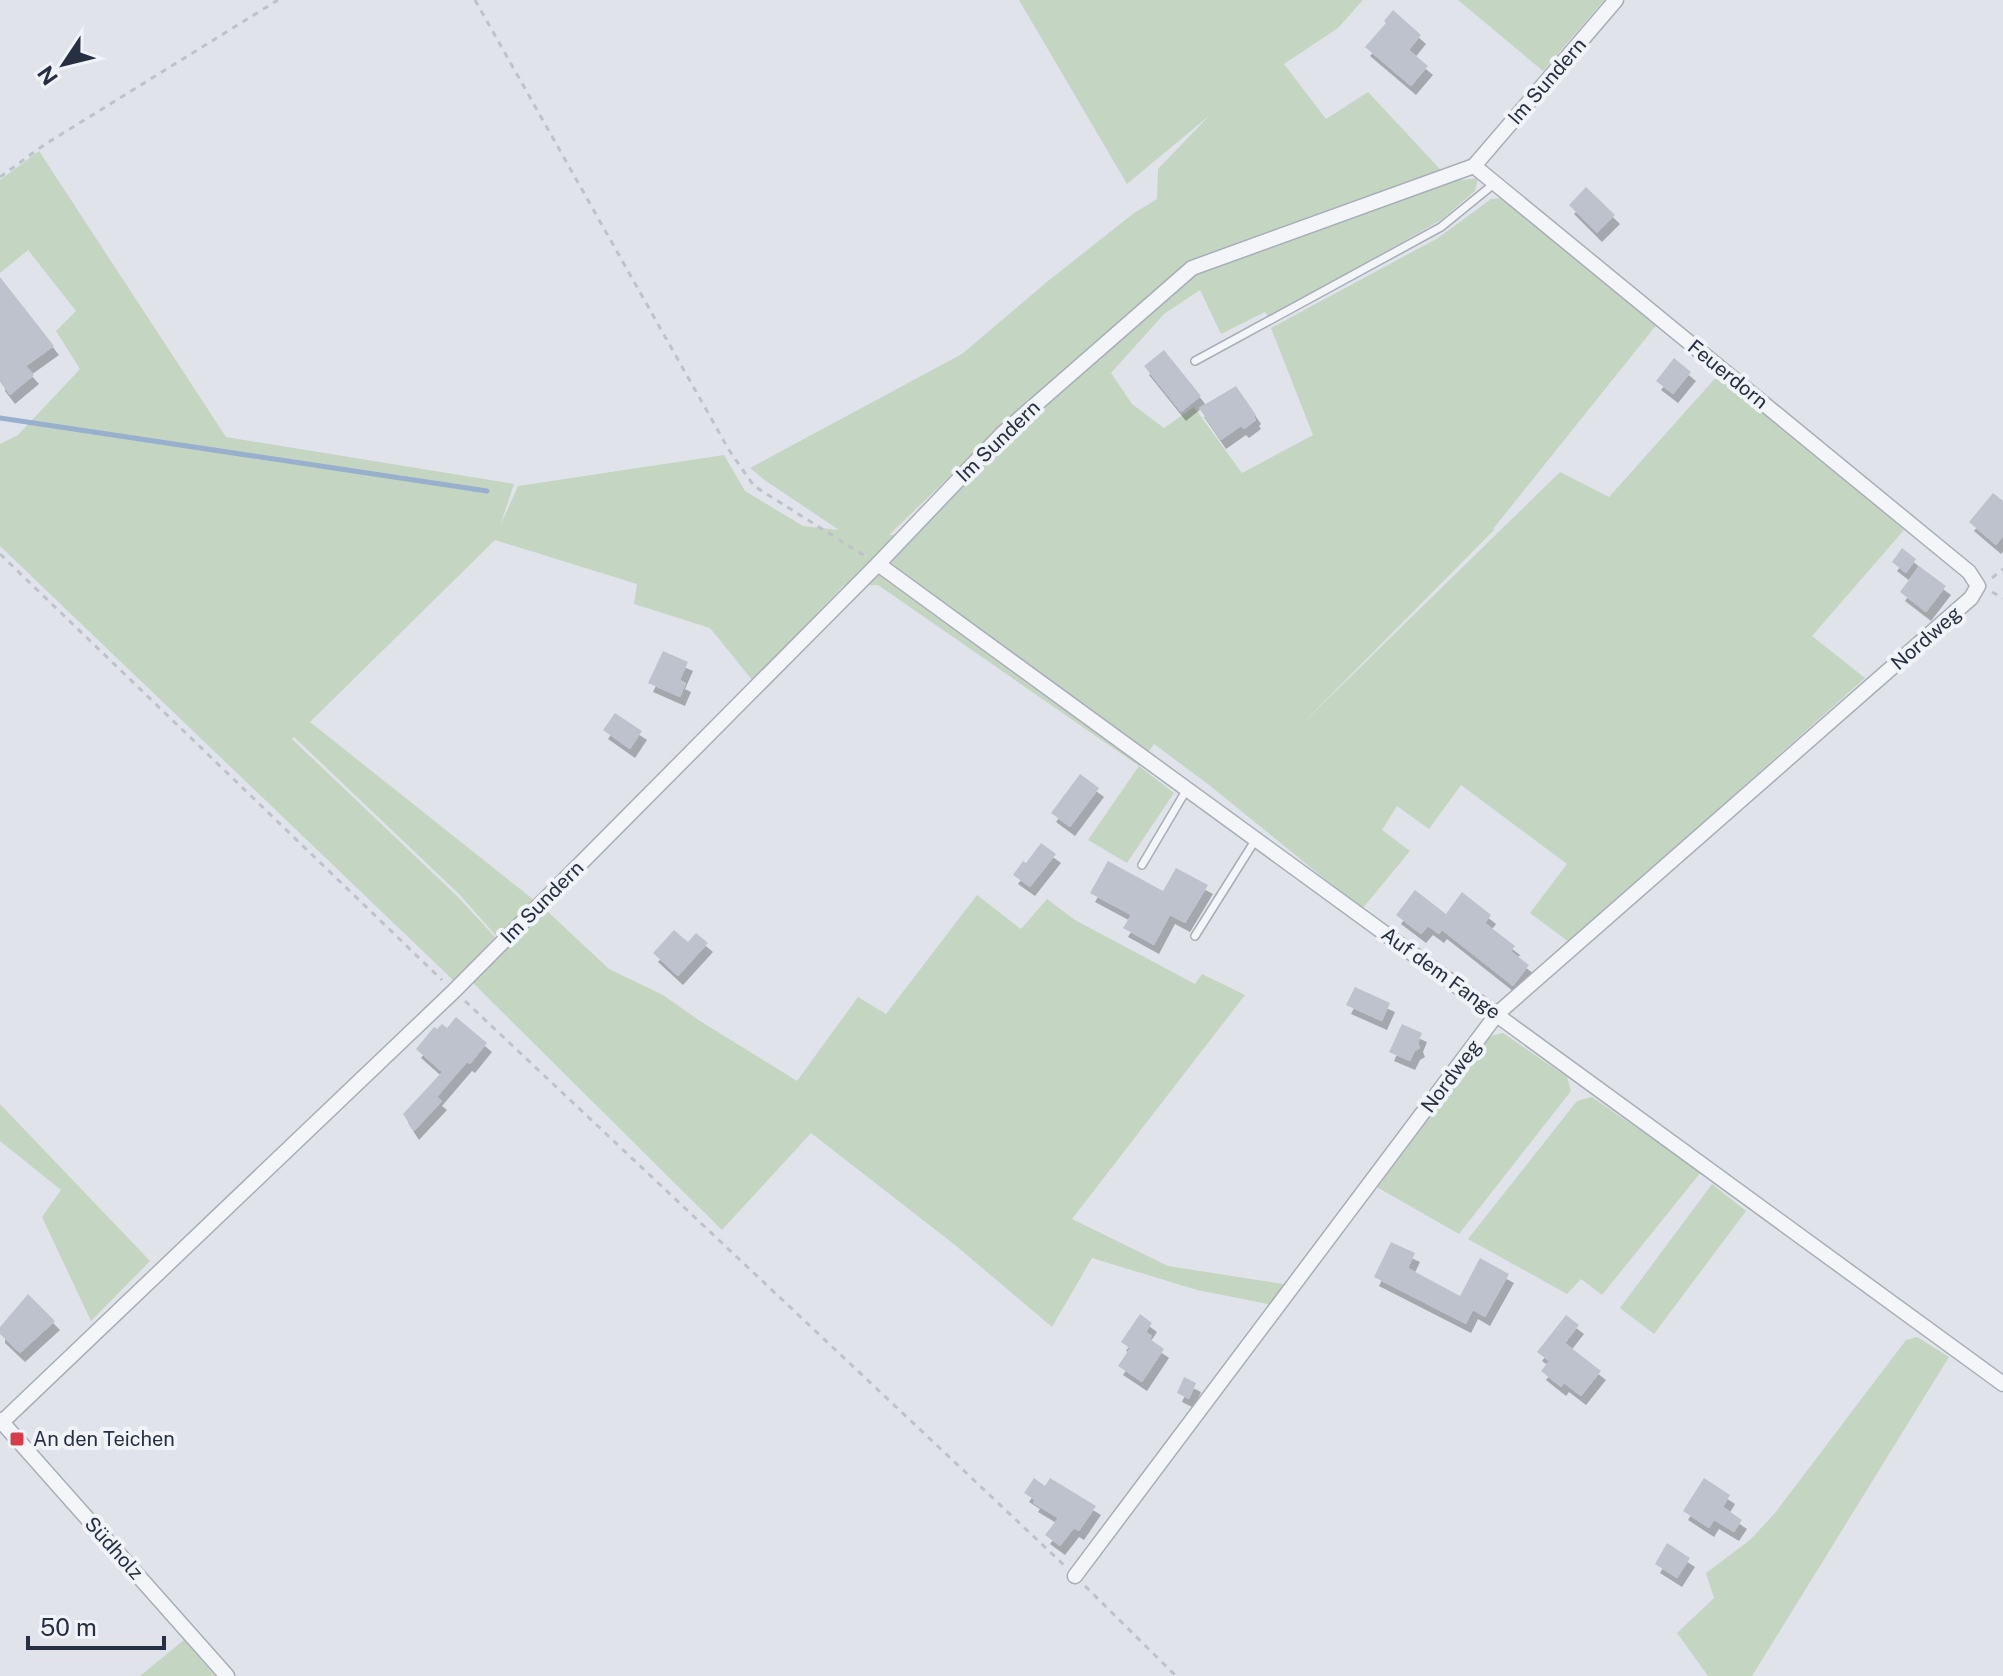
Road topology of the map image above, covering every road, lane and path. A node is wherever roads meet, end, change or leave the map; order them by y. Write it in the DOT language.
graph roads {
  1 [pos="278,0"];
  2 [pos="475,0"];
  3 [pos="1616,0"];
  4 [pos="1474,166"];
  5 [pos="0,177"];
  6 [pos="1495,183"];
  7 [pos="1195,361"];
  8 [pos="0,554"];
  9 [pos="878,564"];
  10 [pos="1978,586"];
  11 [pos="1187,789"];
  12 [pos="1256,839"];
  13 [pos="1142,865"];
  14 [pos="1195,936"];
  15 [pos="452,993"];
  16 [pos="1497,1014"];
  17 [pos="2003,1384"];
  18 [pos="1,1422"];
  19 [pos="1075,1576"];
  20 [pos="227,1676"];
  21 [pos="1176,1676"];
  1 -- 5 [label="path"];
  2 -- 9 [label="path"];
  3 -- 4 [label="street, Im Sundern"];
  4 -- 6 [label="street, Feuerdorn"];
  4 -- 9 [label="street, Im Sundern"];
  6 -- 7 [label="lane"];
  6 -- 10 [label="street, Feuerdorn"];
  8 -- 15 [label="path"];
  9 -- 11 [label="street, Auf dem Fange"];
  9 -- 15 [label="street, Im Sundern"];
  10 -- 16 [label="street, Nordweg"];
  11 -- 12 [label="street, Auf dem Fange"];
  11 -- 13 [label="lane"];
  12 -- 14 [label="lane"];
  12 -- 16 [label="street, Auf dem Fange"];
  15 -- 18 [label="street"];
  15 -- 19 [label="path"];
  16 -- 17 [label="street, Auf dem Fange"];
  16 -- 19 [label="street, Nordweg"];
  18 -- 20 [label="street, Südholz"];
  19 -- 21 [label="path"];
}
